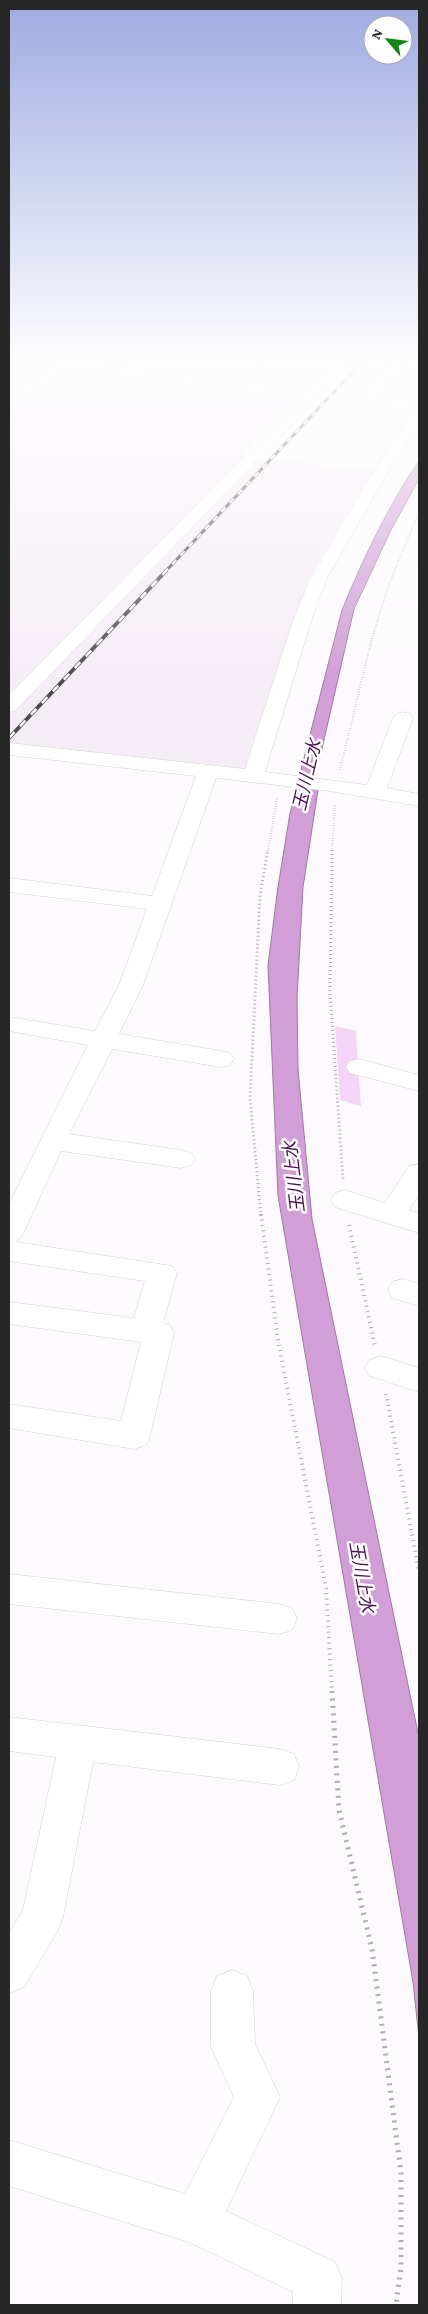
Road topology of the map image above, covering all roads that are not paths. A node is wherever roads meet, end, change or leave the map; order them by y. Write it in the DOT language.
graph roads {
  1 [pos="242,467"];
  2 [pos="385,467"];
  3 [pos="9,706"];
  4 [pos="403,718"];
  5 [pos="9,748"];
  6 [pos="208,771"];
  7 [pos="252,776"];
  8 [pos="375,792"];
  9 [pos="419,800"];
  10 [pos="9,885"];
  11 [pos="159,904"];
  12 [pos="9,1024"];
  13 [pos="104,1040"];
  14 [pos="221,1059"];
  15 [pos="359,1068"];
  16 [pos="419,1083"];
  17 [pos="52,1141"];
  18 [pos="181,1159"];
  19 [pos="419,1174"];
  20 [pos="345,1200"];
  21 [pos="391,1215"];
  22 [pos="419,1223"];
  23 [pos="9,1234"];
  24 [pos="9,1251"];
  25 [pos="9,1313"];
  26 [pos="146,1332"];
  27 [pos="381,1368"];
  28 [pos="419,1380"];
  29 [pos="9,1416"];
  30 [pos="9,1589"];
  31 [pos="279,1619"];
  32 [pos="9,1734"];
  33 [pos="78,1742"];
  34 [pos="280,1767"];
  35 [pos="9,1972"];
  36 [pos="232,1991"];
  37 [pos="9,2163"];
  38 [pos="196,2221"];
  39 [pos="317,2305"];
  1 -- 3 [label="street"];
  2 -- 7 [label="street"];
  4 -- 8 [label="street"];
  5 -- 6 [label="street"];
  6 -- 7 [label="street"];
  6 -- 11 [label="street"];
  7 -- 8 [label="street"];
  8 -- 9 [label="street"];
  10 -- 11 [label="street"];
  11 -- 13 [label="street"];
  12 -- 13 [label="street"];
  13 -- 14 [label="street"];
  13 -- 17 [label="street"];
  15 -- 16 [label="street"];
  17 -- 18 [label="street"];
  17 -- 23 [label="street"];
  19 -- 21 [label="street"];
  20 -- 21 [label="street"];
  21 -- 22 [label="street"];
  24 -- 26 [label="street"];
  25 -- 26 [label="street"];
  26 -- 29 [label="street"];
  27 -- 28 [label="street"];
  30 -- 31 [label="street"];
  32 -- 33 [label="street"];
  33 -- 34 [label="street"];
  33 -- 35 [label="street"];
  36 -- 38 [label="street"];
  37 -- 38 [label="street"];
  38 -- 39 [label="street"];
}
